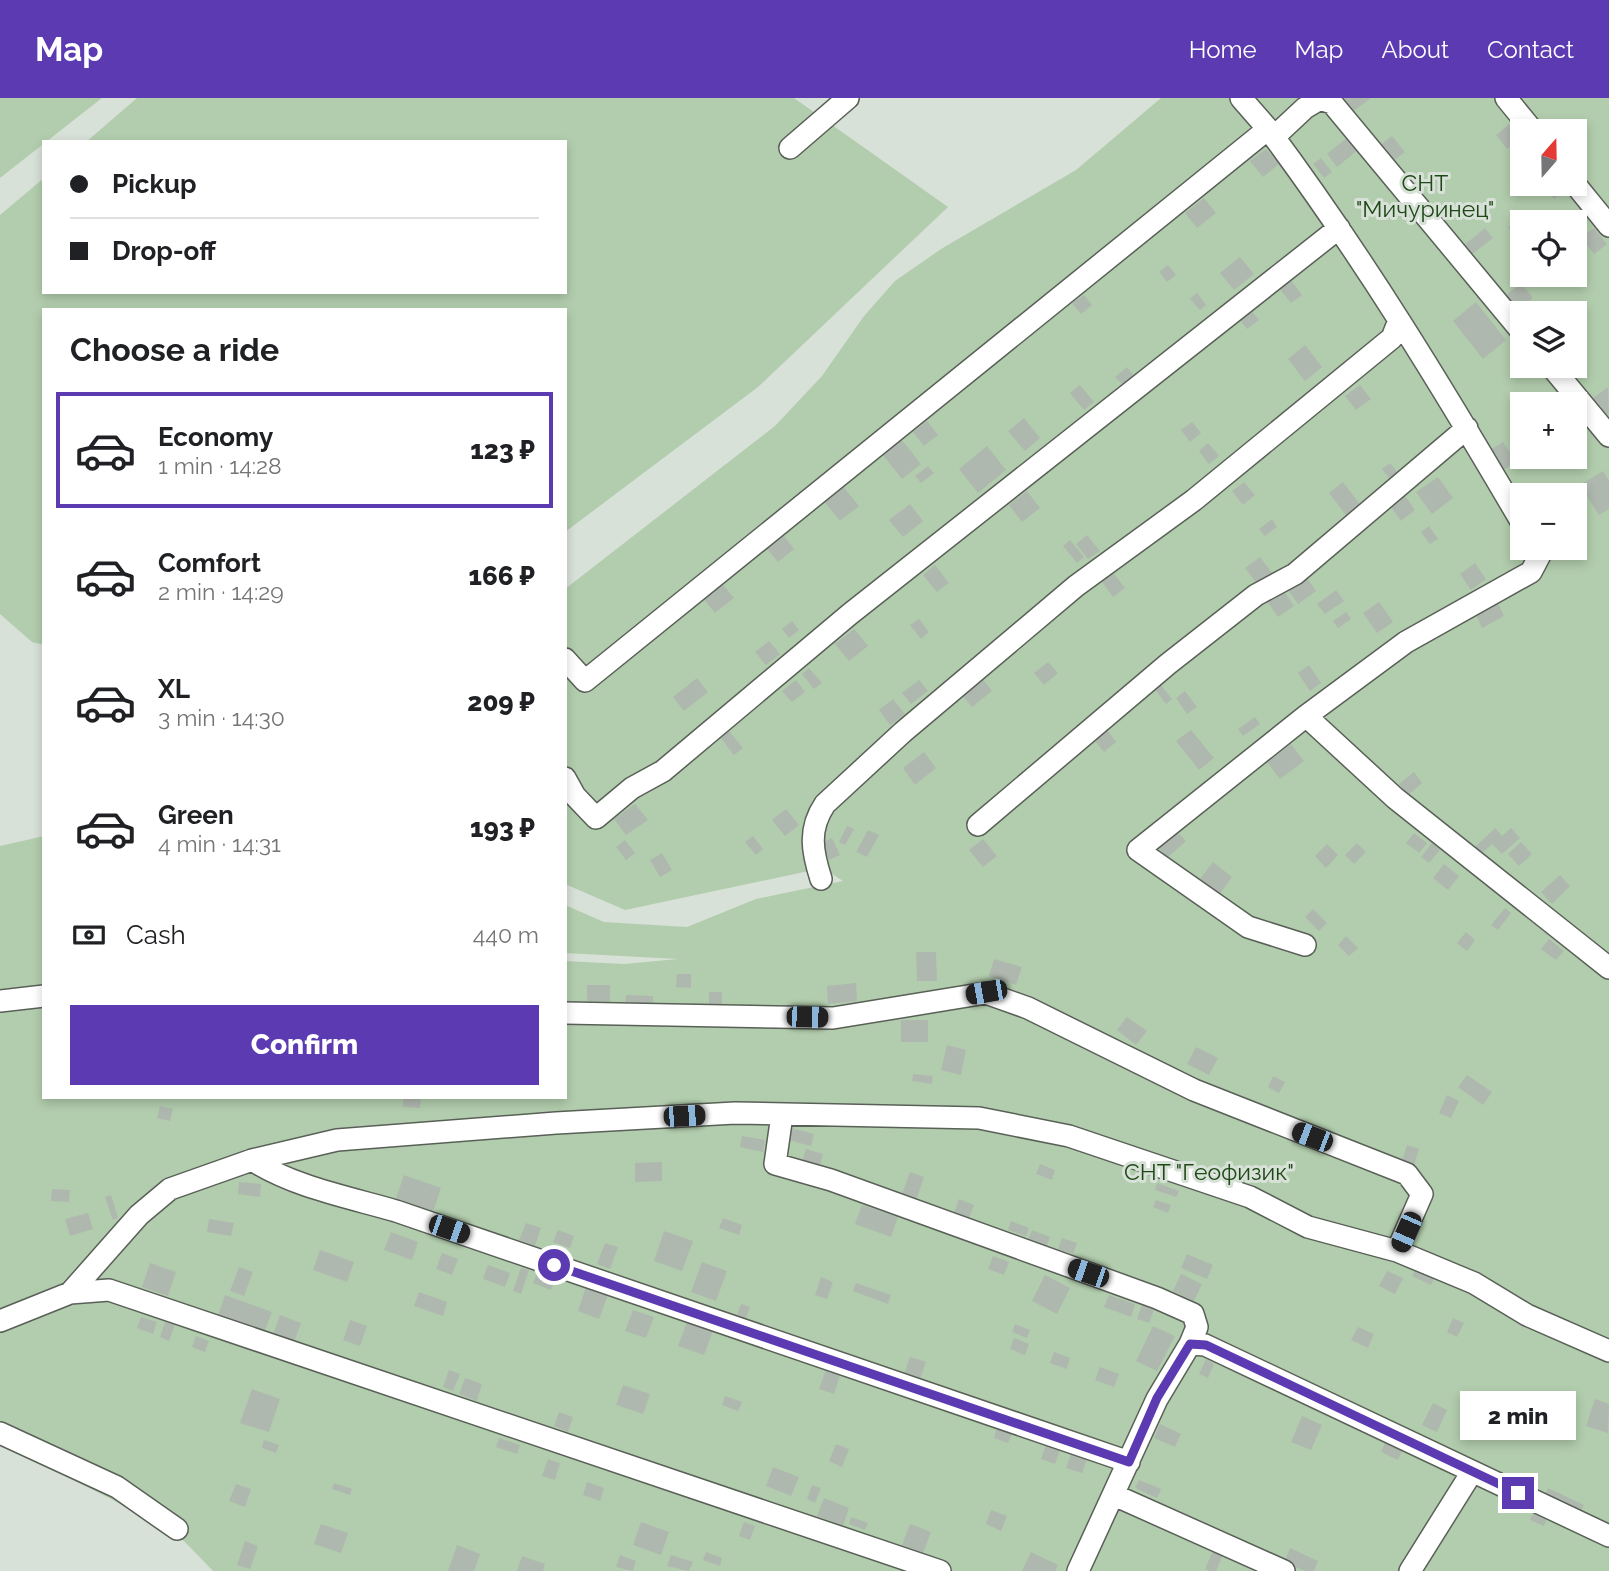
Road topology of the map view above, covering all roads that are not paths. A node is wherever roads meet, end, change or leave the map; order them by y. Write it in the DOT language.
graph roads {
  1 [pos="848,98"];
  2 [pos="1241,98"];
  3 [pos="1506,98"];
  4 [pos="1523,119"];
  5 [pos="1271,133"];
  6 [pos="790,148"];
  7 [pos="1585,196"];
  8 [pos="1609,226"];
  9 [pos="1339,228"];
  10 [pos="1510,318"];
  11 [pos="1399,320"];
  12 [pos="1561,378"];
  13 [pos="1467,428"];
  14 [pos="1609,436"];
  15 [pos="1510,502"];
  16 [pos="1537,560"];
  17 [pos="567,661"];
  18 [pos="1306,716"];
  19 [pos="567,782"];
  20 [pos="978,825"];
  21 [pos="821,879"];
  22 [pos="1305,945"];
  23 [pos="1609,968"];
  24 [pos="42,996"];
  25 [pos="0,1001"];
  26 [pos="567,1013"];
  27 [pos="782,1115"];
  28 [pos="252,1160"];
  29 [pos="1397,1251"];
  30 [pos="70,1293"];
  31 [pos="0,1321"];
  32 [pos="1190,1344"];
  33 [pos="1609,1351"];
  34 [pos="0,1433"];
  35 [pos="1129,1462"];
  36 [pos="1472,1472"];
  37 [pos="1114,1495"];
  38 [pos="177,1529"];
  39 [pos="1609,1536"];
  40 [pos="940,1571"];
  41 [pos="1078,1571"];
  42 [pos="1284,1571"];
  43 [pos="1410,1571"];
  1 -- 6 [label="street"];
  2 -- 5 [label="street"];
  3 -- 4 [label="street"];
  5 -- 9 [label="street"];
  5 -- 10 [label="street"];
  5 -- 17 [label="street"];
  7 -- 8 [label="street"];
  9 -- 11 [label="street"];
  9 -- 19 [label="street"];
  11 -- 13 [label="street"];
  11 -- 21 [label="street"];
  12 -- 14 [label="street"];
  13 -- 15 [label="street"];
  13 -- 20 [label="street"];
  16 -- 18 [label="street"];
  18 -- 22 [label="street"];
  18 -- 23 [label="street"];
  24 -- 25 [label="street"];
  26 -- 29 [label="street"];
  27 -- 28 [label="street"];
  27 -- 29 [label="street"];
  27 -- 32 [label="street"];
  28 -- 30 [label="street"];
  28 -- 35 [label="street"];
  29 -- 33 [label="street"];
  30 -- 31 [label="street"];
  30 -- 40 [label="street"];
  32 -- 35 [label="street"];
  32 -- 36 [label="street"];
  34 -- 38 [label="street"];
  35 -- 37 [label="street"];
  36 -- 39 [label="street"];
  36 -- 43 [label="street"];
  37 -- 41 [label="street"];
  37 -- 42 [label="street"];
}
